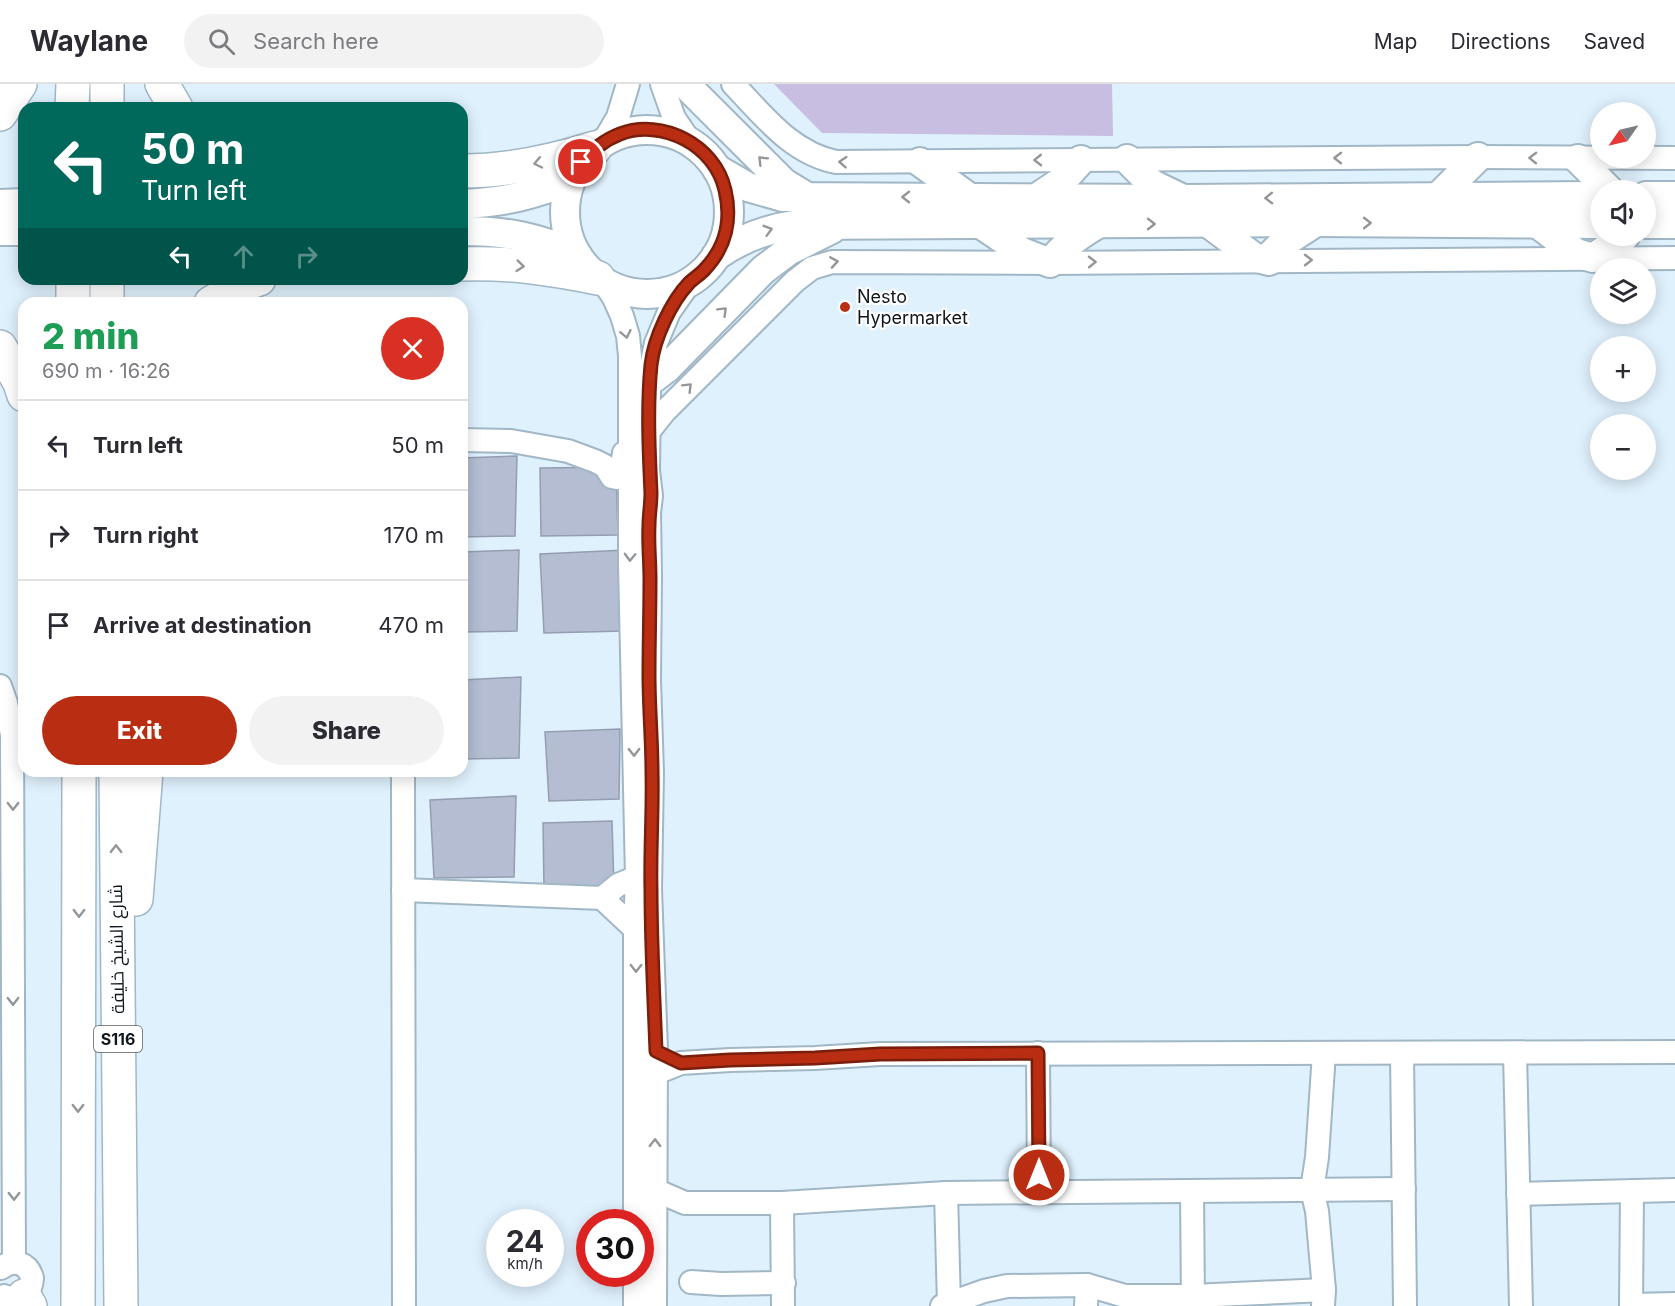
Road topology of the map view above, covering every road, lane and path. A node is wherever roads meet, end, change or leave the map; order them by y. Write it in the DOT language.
graph roads {
  1 [pos="20,84"];
  2 [pos="72,84"];
  3 [pos="107,84"];
  4 [pos="162,84"];
  5 [pos="628,84"];
  6 [pos="662,84"];
  7 [pos="685,84"];
  8 [pos="733,84"];
  9 [pos="72,102"];
  10 [pos="107,102"];
  11 [pos="172,102"];
  12 [pos="0,114"];
  13 [pos="691,143"];
  14 [pos="600,144"];
  15 [pos="1478,158"];
  16 [pos="1675,158"];
  17 [pos="1126,159"];
  18 [pos="1578,159"];
  19 [pos="1081,160"];
  20 [pos="920,162"];
  21 [pos="717,169"];
  22 [pos="468,171"];
  23 [pos="571,179"];
  24 [pos="1600,180"];
  25 [pos="1590,196"];
  26 [pos="1656,196"];
  27 [pos="1675,196"];
  28 [pos="807,197"];
  29 [pos="1038,197"];
  30 [pos="1438,197"];
  31 [pos="970,198"];
  32 [pos="1184,199"];
  33 [pos="18,203"];
  34 [pos="468,203"];
  35 [pos="0,204"];
  36 [pos="1316,222"];
  37 [pos="1208,223"];
  38 [pos="1098,224"];
  39 [pos="1538,224"];
  40 [pos="1590,224"];
  41 [pos="1656,224"];
  42 [pos="1675,224"];
  43 [pos="841,225"];
  44 [pos="982,225"];
  45 [pos="0,231"];
  46 [pos="18,231"];
  47 [pos="468,231"];
  48 [pos="1610,246"];
  49 [pos="716,256"];
  50 [pos="1590,258"];
  51 [pos="1593,258"];
  52 [pos="1656,258"];
  53 [pos="1675,258"];
  54 [pos="1269,261"];
  55 [pos="1050,262"];
  56 [pos="468,264"];
  57 [pos="593,271"];
  58 [pos="690,282"];
  59 [pos="242,285"];
  60 [pos="221,297"];
  61 [pos="0,347"];
  62 [pos="18,379"];
  63 [pos="651,380"];
  64 [pos="639,433"];
  65 [pos="468,440"];
  66 [pos="0,686"];
  67 [pos="65,777"];
  68 [pos="79,777"];
  69 [pos="116,777"];
  70 [pos="145,777"];
  71 [pos="403,777"];
  72 [pos="79,809"];
  73 [pos="637,878"];
  74 [pos="403,890"];
  75 [pos="602,898"];
  76 [pos="643,929"];
  77 [pos="1675,1052"];
  78 [pos="1038,1053"];
  79 [pos="1324,1053"];
  80 [pos="1402,1053"];
  81 [pos="1515,1053"];
  82 [pos="656,1062"];
  83 [pos="1404,1189"];
  84 [pos="655,1190"];
  85 [pos="1312,1190"];
  86 [pos="1675,1190"];
  87 [pos="1192,1191"];
  88 [pos="1632,1191"];
  89 [pos="1039,1192"];
  90 [pos="946,1193"];
  91 [pos="1518,1194"];
  92 [pos="685,1203"];
  93 [pos="782,1203"];
  94 [pos="645,1209"];
  95 [pos="649,1209"];
  96 [pos="121,1217"];
  97 [pos="654,1218"];
  98 [pos="7,1265"];
  99 [pos="691,1282"];
  100 [pos="784,1283"];
  101 [pos="635,1287"];
  102 [pos="653,1287"];
  103 [pos="1087,1295"];
  104 [pos="1323,1298"];
  105 [pos="14,1299"];
  106 [pos="1193,1301"];
  107 [pos="1675,1304"];
  108 [pos="946,1305"];
  109 [pos="1631,1305"];
  110 [pos="78,1306"];
  111 [pos="121,1306"];
  112 [pos="404,1306"];
  113 [pos="634,1306"];
  114 [pos="655,1306"];
  115 [pos="783,1306"];
  116 [pos="793,1306"];
  117 [pos="1405,1306"];
  118 [pos="1521,1306"];
  1 -- 12 [label="highway"];
  2 -- 9 [label="highway"];
  3 -- 10 [label="highway"];
  4 -- 11 [label="highway"];
  5 -- 14 [label="street"];
  6 -- 13 [label="street"];
  28 -- 7 [label="main road, one-way"];
  20 -- 8 [label="street, one-way"];
  13 -- 14 [label="main road"];
  13 -- 21 [label="main road"];
  14 -- 22 [label="highway, one-way"];
  14 -- 23 [label="main road"];
  15 -- 17 [label="street, one-way"];
  18 -- 15 [label="street, one-way"];
  15 -- 30 [label="main road"];
  16 -- 18 [label="street"];
  17 -- 19 [label="street"];
  17 -- 32 [label="main road"];
  18 -- 24 [label="main road"];
  19 -- 20 [label="street, one-way"];
  19 -- 29 [label="main road"];
  20 -- 31 [label="main road"];
  21 -- 28 [label="main road"];
  21 -- 49 [label="main road"];
  23 -- 34 [label="main road"];
  23 -- 57 [label="main road"];
  25 -- 30 [label="main road"];
  26 -- 27 [label="main road"];
  31 -- 28 [label="main road, one-way"];
  29 -- 31 [label="main road"];
  29 -- 32 [label="main road"];
  30 -- 32 [label="main road, one-way"];
  33 -- 35 [label="main road"];
  36 -- 37 [label="main road"];
  36 -- 39 [label="main road, one-way"];
  36 -- 54 [label="main road"];
  38 -- 37 [label="main road, one-way"];
  37 -- 54 [label="main road"];
  38 -- 44 [label="main road"];
  38 -- 55 [label="main road"];
  39 -- 40 [label="main road"];
  39 -- 51 [label="main road"];
  41 -- 42 [label="main road"];
  43 -- 44 [label="main road"];
  49 -- 43 [label="main road, one-way"];
  63 -- 43 [label="main road, one-way"];
  44 -- 55 [label="main road"];
  45 -- 46 [label="main road"];
  47 -- 57 [label="main road"];
  48 -- 51 [label="main road"];
  49 -- 58 [label="main road"];
  54 -- 50 [label="street, one-way"];
  52 -- 53 [label="street"];
  55 -- 54 [label="street, one-way"];
  64 -- 55 [label="street, one-way"];
  56 -- 57 [label="highway, one-way"];
  57 -- 58 [label="main road"];
  57 -- 64 [label="street, one-way"];
  58 -- 63 [label="street"];
  59 -- 60 [label="highway"];
  61 -- 62 [label="highway"];
  63 -- 64 [label="street"];
  64 -- 65 [label="street"];
  64 -- 73 [label="street, one-way"];
  64 -- 76 [label="street"];
  66 -- 98 [label="street, one-way"];
  67 -- 72 [label="highway"];
  68 -- 72 [label="highway, شارع الشيخ خليفة / S116"];
  96 -- 69 [label="highway, شارع الشيخ خليفة / S116, one-way"];
  70 -- 96 [label="highway"];
  71 -- 74 [label="street"];
  72 -- 110 [label="highway, شارع الشيخ خليفة / S116, one-way"];
  73 -- 75 [label="street"];
  73 -- 76 [label="street"];
  74 -- 75 [label="street"];
  74 -- 112 [label="street"];
  75 -- 76 [label="street"];
  76 -- 82 [label="street"];
  76 -- 94 [label="street, one-way"];
  77 -- 81 [label="street"];
  78 -- 79 [label="street"];
  78 -- 82 [label="street"];
  78 -- 89 [label="street"];
  79 -- 80 [label="street"];
  79 -- 85 [label="street"];
  80 -- 81 [label="street"];
  80 -- 83 [label="street"];
  81 -- 91 [label="street"];
  84 -- 82 [label="street, one-way"];
  83 -- 85 [label="street"];
  83 -- 117 [label="street"];
  84 -- 92 [label="street"];
  84 -- 95 [label="street"];
  85 -- 87 [label="street"];
  85 -- 104 [label="street"];
  86 -- 88 [label="street"];
  87 -- 89 [label="street"];
  87 -- 106 [label="street"];
  88 -- 91 [label="street"];
  88 -- 109 [label="street"];
  89 -- 90 [label="street"];
  90 -- 93 [label="street"];
  90 -- 108 [label="street"];
  91 -- 118 [label="street"];
  92 -- 93 [label="street"];
  92 -- 97 [label="street"];
  93 -- 100 [label="street"];
  96 -- 111 [label="highway, شارع الشيخ خليفة / S116"];
  98 -- 105 [label="street"];
  99 -- 100 [label="street"];
  100 -- 115 [label="street"];
  101 -- 113 [label="street"];
  102 -- 114 [label="street"];
  103 -- 106 [label="street"];
  103 -- 108 [label="street"];
  104 -- 106 [label="street"];
  107 -- 109 [label="street"];
  115 -- 116 [label="street"];
}
